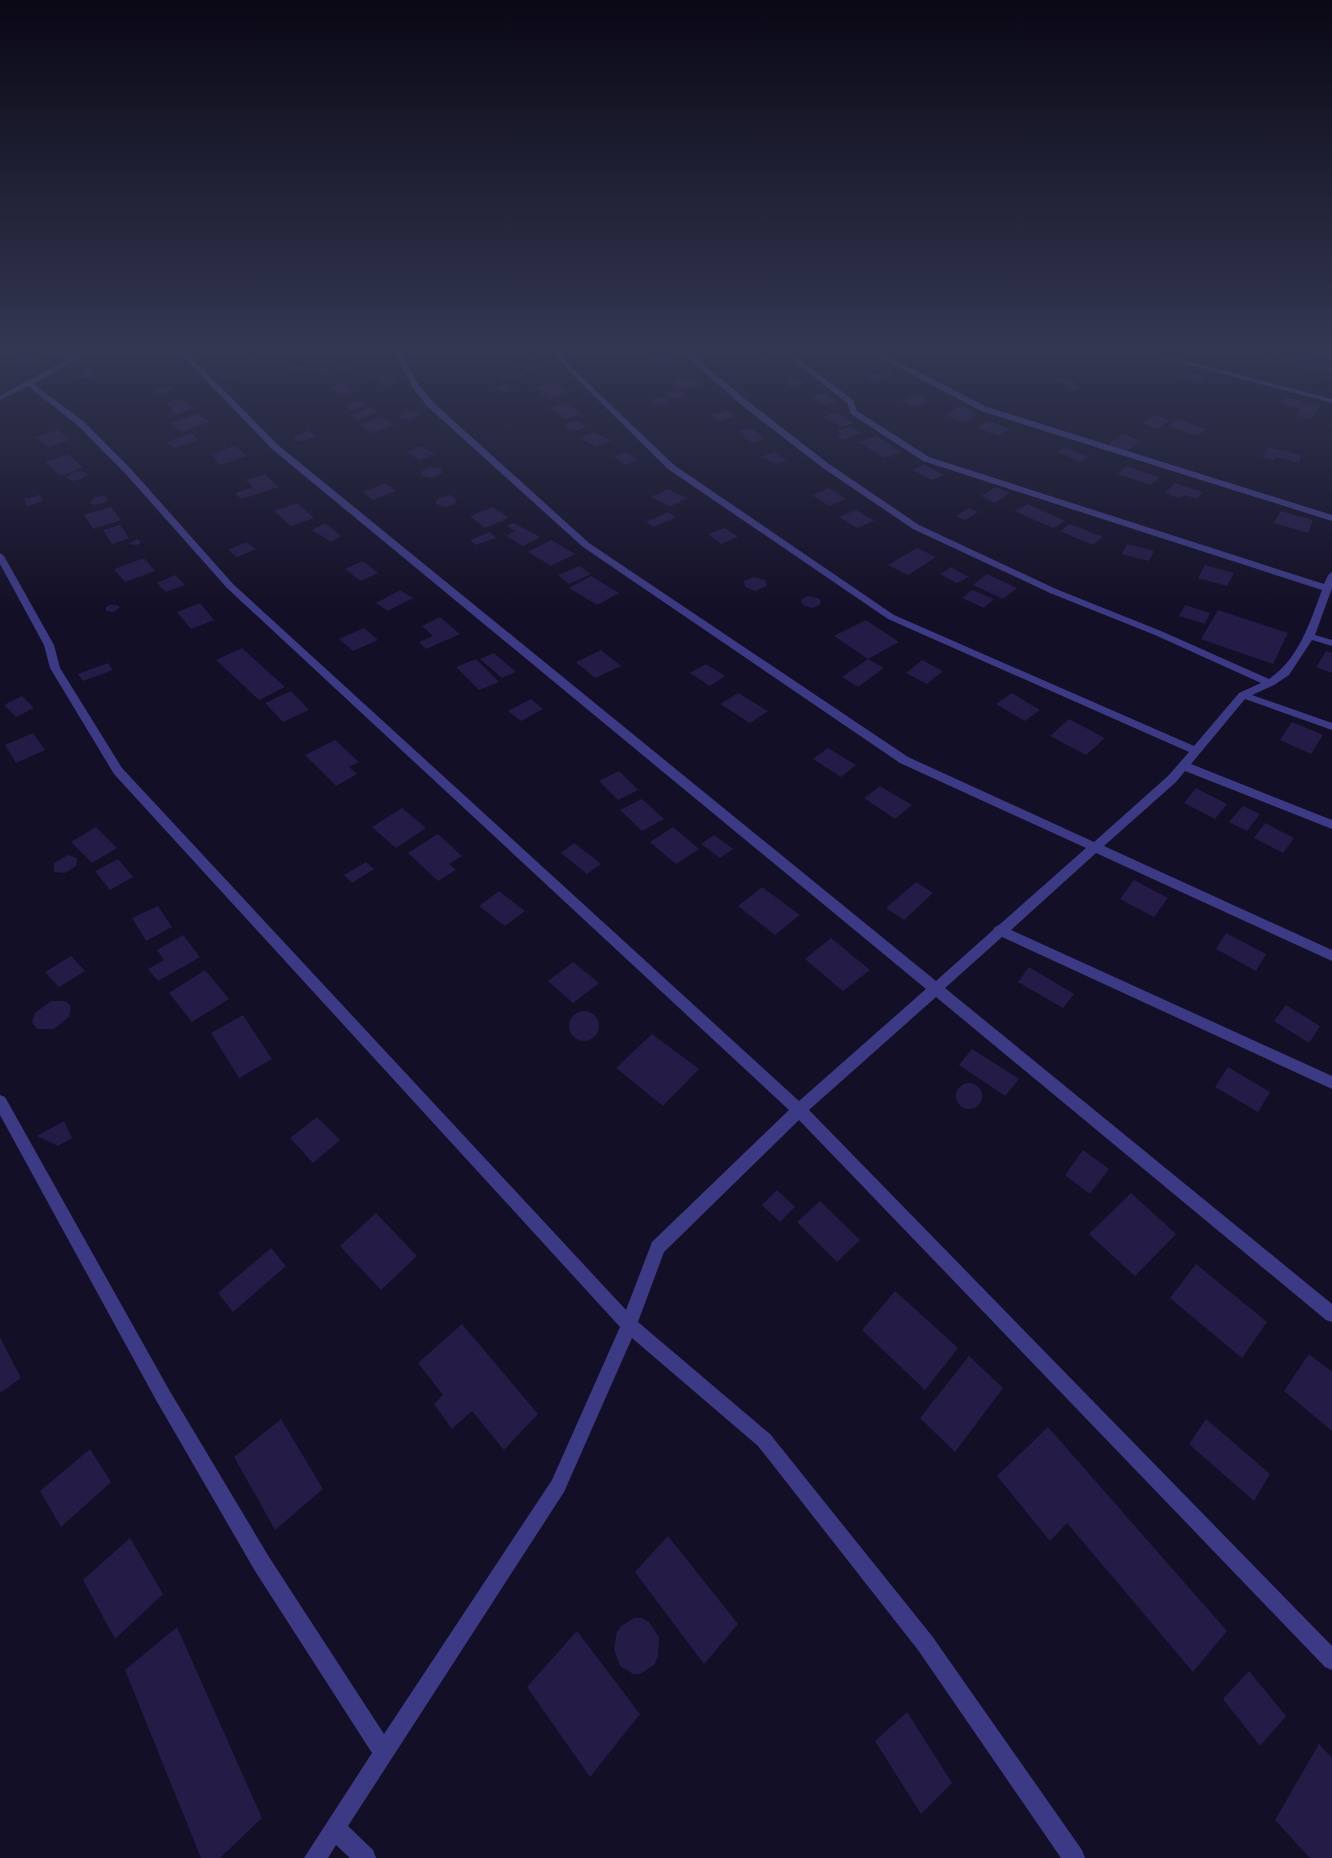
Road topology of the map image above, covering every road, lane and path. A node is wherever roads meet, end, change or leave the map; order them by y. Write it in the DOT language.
graph roads {
  1 [pos="95,438"];
  2 [pos="266,438"];
  3 [pos="467,438"];
  4 [pos="641,438"];
  5 [pos="789,438"];
  6 [pos="893,438"];
  7 [pos="1076,438"];
  8 [pos="1332,518"];
  9 [pos="0,556"];
  10 [pos="1330,582"];
  11 [pos="1310,636"];
  12 [pos="1332,643"];
  13 [pos="1270,683"];
  14 [pos="1243,695"];
  15 [pos="1332,727"];
  16 [pos="1195,751"];
  17 [pos="1182,765"];
  18 [pos="1332,825"];
  19 [pos="1094,848"];
  20 [pos="999,930"];
  21 [pos="1332,956"];
  22 [pos="936,989"];
  23 [pos="1332,1084"];
  24 [pos="0,1101"];
  25 [pos="799,1110"];
  26 [pos="1332,1314"];
  27 [pos="629,1325"];
  28 [pos="1332,1660"];
  29 [pos="384,1753"];
  30 [pos="335,1828"];
  31 [pos="315,1858"];
  32 [pos="366,1858"];
  33 [pos="1074,1858"];
  1 -- 25 [label="street"];
  2 -- 22 [label="street"];
  3 -- 19 [label="street"];
  4 -- 16 [label="street"];
  5 -- 13 [label="street"];
  6 -- 10 [label="street"];
  7 -- 8 [label="street"];
  9 -- 27 [label="street"];
  10 -- 11 [label="street"];
  11 -- 12 [label="street"];
  11 -- 13 [label="street"];
  13 -- 14 [label="street"];
  14 -- 15 [label="street"];
  14 -- 16 [label="street"];
  16 -- 17 [label="street"];
  17 -- 18 [label="street"];
  17 -- 19 [label="street"];
  19 -- 20 [label="street"];
  19 -- 21 [label="street"];
  20 -- 22 [label="street"];
  20 -- 23 [label="street"];
  22 -- 25 [label="street"];
  22 -- 26 [label="street"];
  24 -- 29 [label="street"];
  25 -- 27 [label="street"];
  25 -- 28 [label="street"];
  27 -- 29 [label="street"];
  27 -- 33 [label="street"];
  29 -- 30 [label="street"];
  30 -- 31 [label="street"];
  30 -- 32 [label="street"];
}
